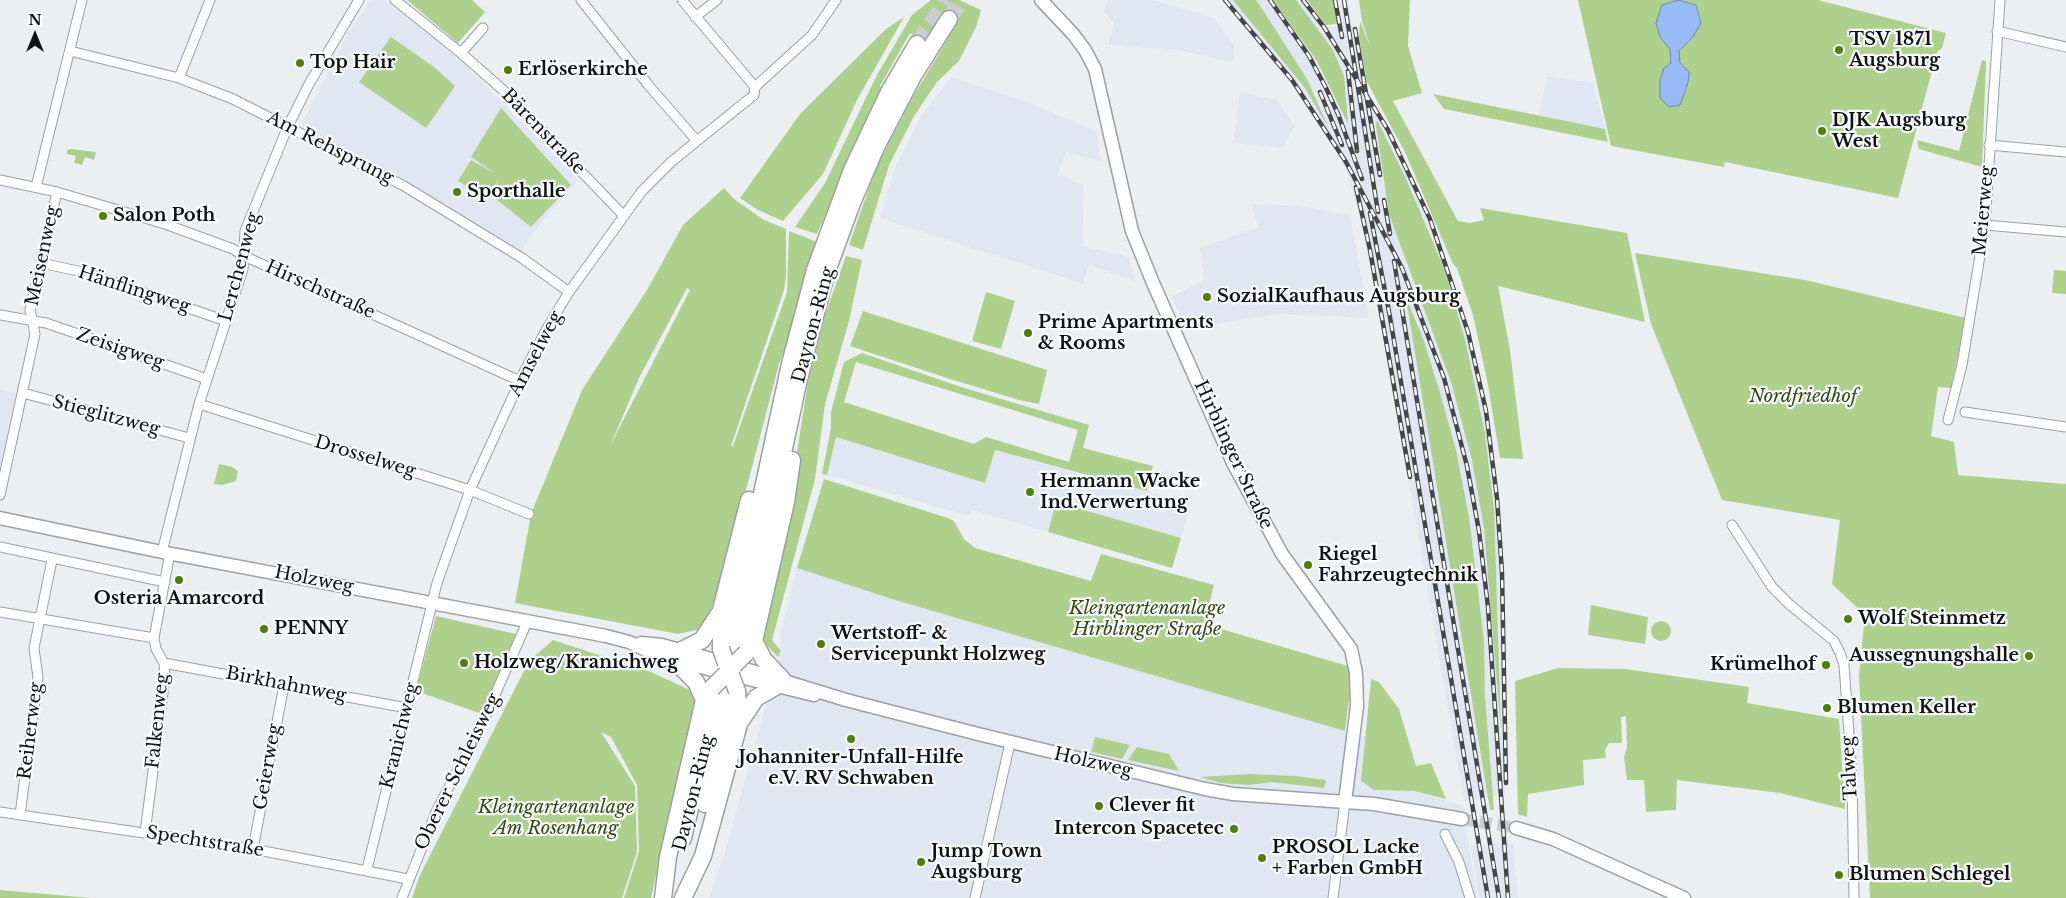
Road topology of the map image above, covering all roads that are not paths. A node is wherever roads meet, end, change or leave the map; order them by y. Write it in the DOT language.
graph roads {
  1 [pos="82,0"];
  2 [pos="210,0"];
  3 [pos="359,0"];
  4 [pos="395,0"];
  5 [pos="581,0"];
  6 [pos="682,0"];
  7 [pos="717,0"];
  8 [pos="836,0"];
  9 [pos="1041,0"];
  10 [pos="2000,0"];
  11 [pos="696,17"];
  12 [pos="949,19"];
  13 [pos="483,28"];
  14 [pos="1997,30"];
  15 [pos="917,44"];
  16 [pos="2066,48"];
  17 [pos="70,51"];
  18 [pos="461,52"];
  19 [pos="179,78"];
  20 [pos="755,87"];
  21 [pos="288,126"];
  22 [pos="697,141"];
  23 [pos="1990,145"];
  24 [pos="2066,152"];
  25 [pos="0,180"];
  26 [pos="36,187"];
  27 [pos="57,192"];
  28 [pos="622,215"];
  29 [pos="1985,225"];
  30 [pos="2066,232"];
  31 [pos="244,256"];
  32 [pos="41,263"];
  33 [pos="569,292"];
  34 [pos="0,315"];
  35 [pos="32,320"];
  36 [pos="226,321"];
  37 [pos="208,379"];
  38 [pos="793,379"];
  39 [pos="520,381"];
  40 [pos="23,393"];
  41 [pos="199,404"];
  42 [pos="1965,412"];
  43 [pos="1948,420"];
  44 [pos="2066,427"];
  45 [pos="189,438"];
  46 [pos="470,490"];
  47 [pos="0,495"];
  48 [pos="529,514"];
  49 [pos="0,518"];
  50 [pos="1732,525"];
  51 [pos="0,547"];
  52 [pos="166,552"];
  53 [pos="52,560"];
  54 [pos="165,582"];
  55 [pos="433,602"];
  56 [pos="721,610"];
  57 [pos="0,612"];
  58 [pos="40,618"];
  59 [pos="528,620"];
  60 [pos="154,638"];
  61 [pos="677,655"];
  62 [pos="164,663"];
  63 [pos="729,670"];
  64 [pos="778,683"];
  65 [pos="284,684"];
  66 [pos="406,708"];
  67 [pos="739,724"];
  68 [pos="1010,743"];
  69 [pos="1345,802"];
  70 [pos="0,812"];
  71 [pos="20,815"];
  72 [pos="1462,819"];
  73 [pos="1516,828"];
  74 [pos="145,833"];
  75 [pos="1445,834"];
  76 [pos="253,849"];
  77 [pos="367,869"];
  78 [pos="408,879"];
  79 [pos="402,898"];
  80 [pos="665,898"];
  81 [pos="682,898"];
  82 [pos="975,898"];
  83 [pos="1333,898"];
  84 [pos="1470,898"];
  85 [pos="1684,898"];
  86 [pos="1854,898"];
  1 -- 17 [label="street, Meisenweg"];
  2 -- 19 [label="street"];
  3 -- 21 [label="street, Lerchenweg"];
  4 -- 18 [label="street, Bärenstraße"];
  5 -- 22 [label="street"];
  6 -- 11 [label="street"];
  7 -- 11 [label="street"];
  8 -- 20 [label="street, Amselweg"];
  9 -- 69 [label="street, Hirblinger Straße"];
  10 -- 14 [label="street, Meierweg"];
  11 -- 20 [label="street"];
  12 -- 38 [label="highway, Dayton-Ring"];
  13 -- 18 [label="street"];
  14 -- 16 [label="street"];
  14 -- 23 [label="street, Meierweg"];
  15 -- 38 [label="highway, Dayton-Ring"];
  17 -- 19 [label="street, Am Rehsprung"];
  17 -- 26 [label="street, Meisenweg"];
  18 -- 28 [label="street, Bärenstraße"];
  19 -- 21 [label="street, Am Rehsprung"];
  20 -- 22 [label="street, Amselweg"];
  21 -- 31 [label="street, Lerchenweg"];
  21 -- 33 [label="street, Am Rehsprung"];
  22 -- 28 [label="street, Amselweg"];
  23 -- 24 [label="street"];
  23 -- 29 [label="street, Meierweg"];
  25 -- 26 [label="street, Hirschstraße"];
  26 -- 27 [label="street, Hirschstraße"];
  27 -- 31 [label="street, Hirschstraße"];
  27 -- 32 [label="street, Meisenweg"];
  28 -- 33 [label="street, Amselweg"];
  29 -- 30 [label="street"];
  29 -- 43 [label="street, Meierweg"];
  31 -- 36 [label="street, Lerchenweg"];
  31 -- 39 [label="street, Hirschstraße"];
  32 -- 35 [label="street, Meisenweg"];
  32 -- 36 [label="street, Hänflingweg"];
  33 -- 39 [label="street, Amselweg"];
  34 -- 35 [label="street, Zeisigweg"];
  35 -- 37 [label="street, Zeisigweg"];
  35 -- 40 [label="street, Meisenweg"];
  36 -- 37 [label="street, Lerchenweg"];
  37 -- 41 [label="street, Lerchenweg"];
  38 -- 56 [label="highway"];
  38 -- 63 [label="highway, Dayton-Ring"];
  38 -- 63 [label="highway"];
  39 -- 46 [label="street, Amselweg"];
  40 -- 45 [label="street, Stieglitzweg"];
  40 -- 47 [label="street, Meisenweg"];
  41 -- 45 [label="street, Lerchenweg"];
  41 -- 46 [label="street, Drosselweg"];
  42 -- 44 [label="street"];
  45 -- 52 [label="street, Lerchenweg"];
  46 -- 48 [label="street, Drosselweg"];
  46 -- 55 [label="street, Amselweg"];
  49 -- 52 [label="street, Holzweg"];
  50 -- 86 [label="street, Talweg"];
  51 -- 53 [label="street"];
  52 -- 54 [label="street"];
  52 -- 55 [label="street, Holzweg"];
  53 -- 54 [label="street"];
  53 -- 58 [label="street, Reiherweg"];
  54 -- 60 [label="street"];
  55 -- 59 [label="street, Holzweg"];
  55 -- 66 [label="street, Kranichweg"];
  56 -- 61 [label="highway"];
  56 -- 63 [label="highway"];
  57 -- 58 [label="street"];
  58 -- 60 [label="street"];
  58 -- 71 [label="street, Reiherweg"];
  59 -- 61 [label="street, Holzweg"];
  59 -- 78 [label="street, Oberer Schleisweg"];
  60 -- 62 [label="street, Falkenweg"];
  61 -- 63 [label="street, Holzweg"];
  61 -- 63 [label="highway"];
  62 -- 65 [label="street, Birkhahnweg"];
  62 -- 74 [label="street, Falkenweg"];
  63 -- 64 [label="street, Holzweg"];
  63 -- 64 [label="highway"];
  63 -- 67 [label="highway"];
  63 -- 80 [label="highway, Dayton-Ring"];
  63 -- 81 [label="highway, Dayton-Ring"];
  64 -- 67 [label="highway"];
  64 -- 68 [label="street, Holzweg"];
  65 -- 66 [label="street, Birkhahnweg"];
  65 -- 76 [label="street, Geierweg"];
  66 -- 77 [label="street, Kranichweg"];
  67 -- 81 [label="highway"];
  68 -- 69 [label="street, Holzweg"];
  68 -- 82 [label="street"];
  69 -- 72 [label="street"];
  69 -- 83 [label="street"];
  70 -- 71 [label="street, Spechtstraße"];
  71 -- 74 [label="street, Spechtstraße"];
  73 -- 85 [label="street"];
  74 -- 76 [label="street, Spechtstraße"];
  75 -- 84 [label="street"];
  76 -- 77 [label="street, Spechtstraße"];
  77 -- 78 [label="street, Spechtstraße"];
  78 -- 79 [label="street, Oberer Schleisweg"];
}
